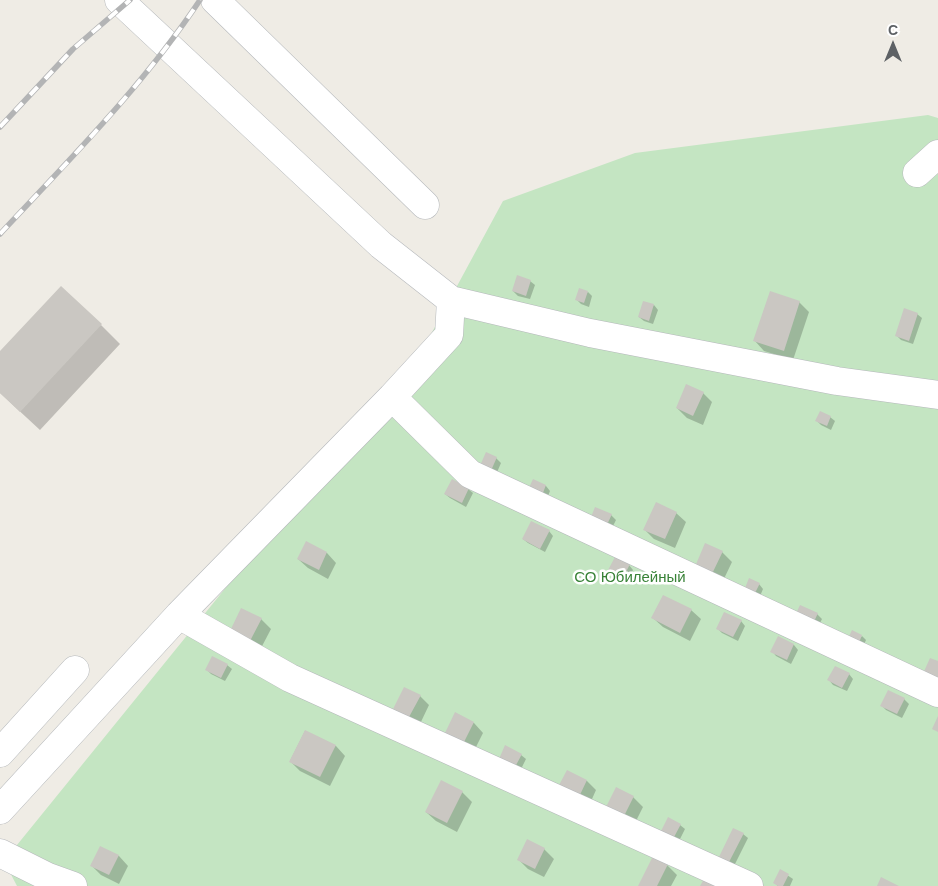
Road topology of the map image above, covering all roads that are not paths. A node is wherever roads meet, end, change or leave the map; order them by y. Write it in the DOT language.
graph roads {
  1 [pos="119,0"];
  2 [pos="227,4"];
  3 [pos="938,154"];
  4 [pos="917,173"];
  5 [pos="425,204"];
  6 [pos="451,300"];
  7 [pos="938,395"];
  8 [pos="392,397"];
  9 [pos="179,615"];
  10 [pos="75,670"];
  11 [pos="938,693"];
  12 [pos="0,753"];
  13 [pos="0,810"];
  14 [pos="0,853"];
  15 [pos="73,886"];
  16 [pos="750,886"];
  1 -- 6 [label="lane"];
  2 -- 5 [label="lane"];
  3 -- 4 [label="lane"];
  6 -- 7 [label="lane"];
  6 -- 8 [label="lane"];
  8 -- 9 [label="lane"];
  8 -- 11 [label="lane"];
  9 -- 13 [label="lane"];
  9 -- 16 [label="lane"];
  10 -- 12 [label="lane"];
  14 -- 15 [label="lane"];
}
